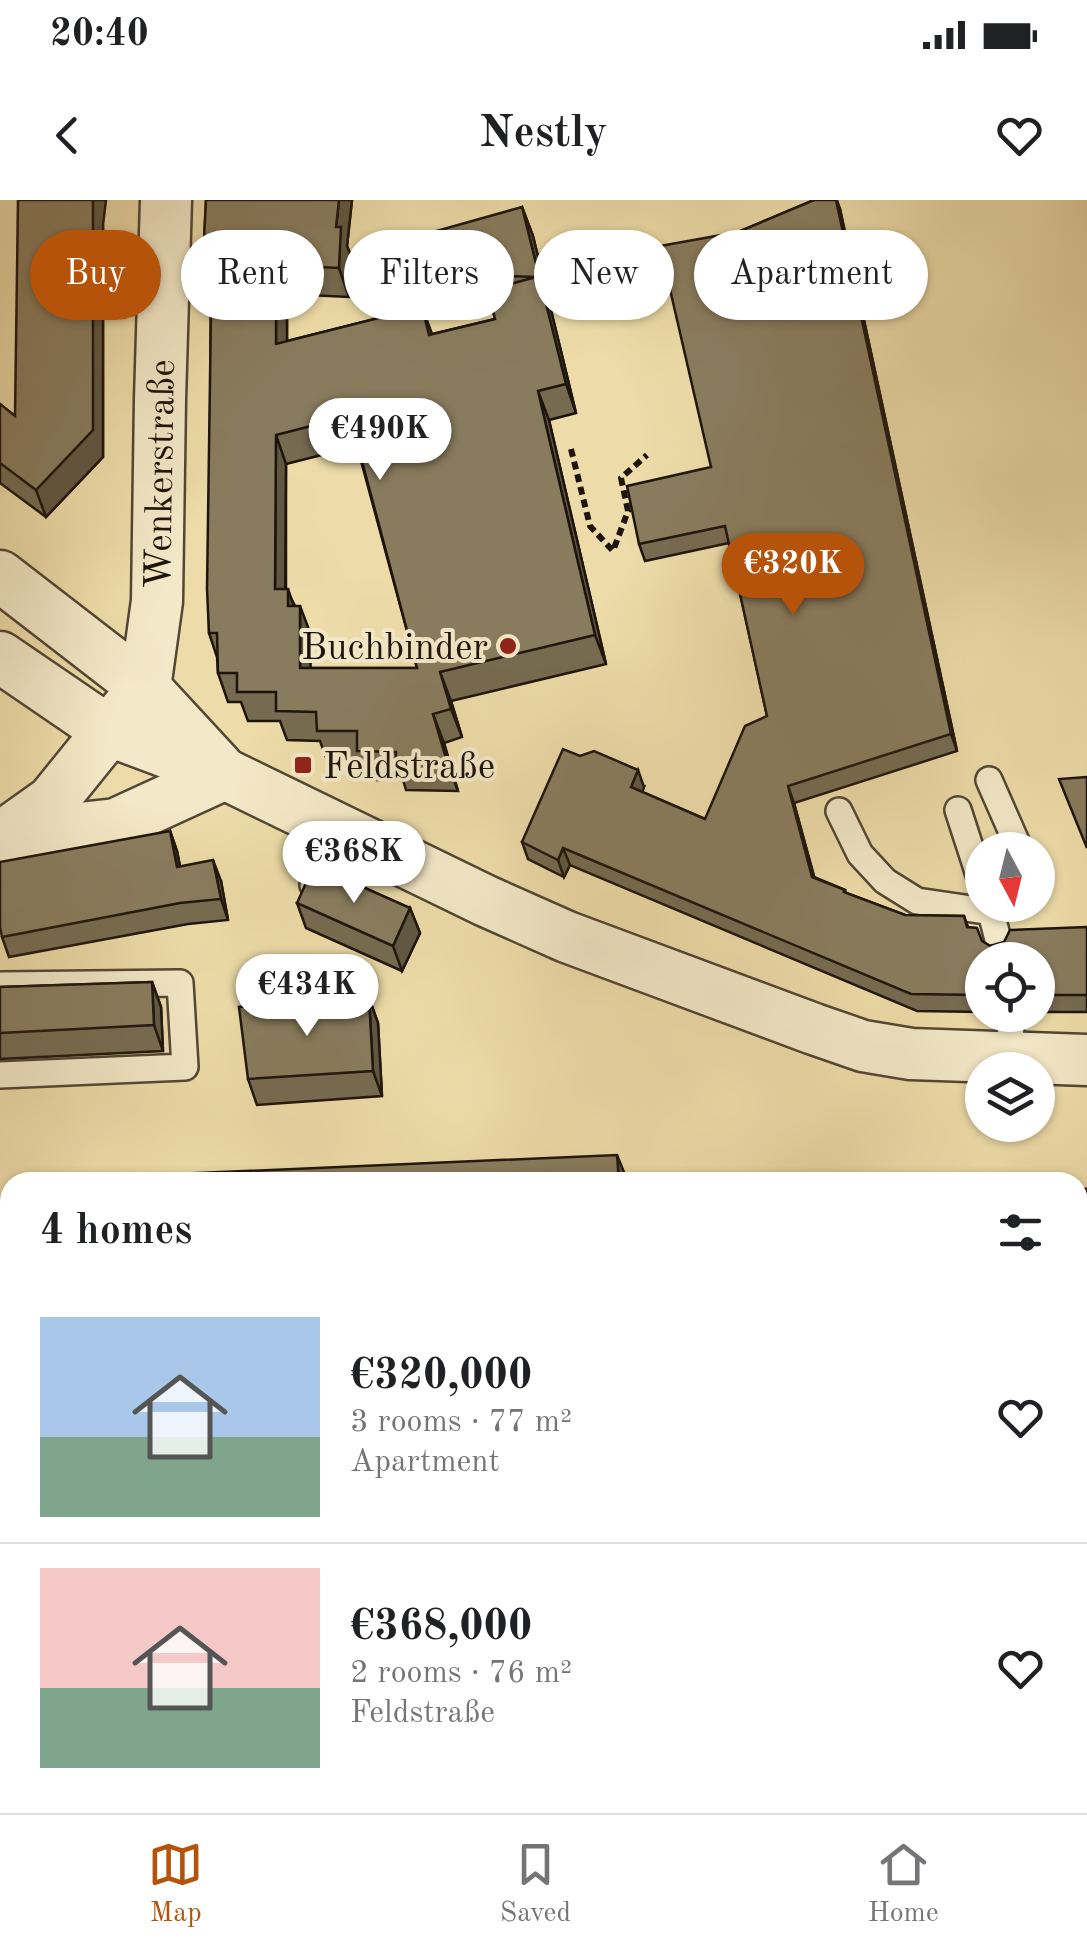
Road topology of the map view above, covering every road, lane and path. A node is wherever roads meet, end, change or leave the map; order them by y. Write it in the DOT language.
graph roads {
  1 [pos="166,200"];
  2 [pos="570,449"];
  3 [pos="647,455"];
  4 [pos="0,576"];
  5 [pos="0,656"];
  6 [pos="145,688"];
  7 [pos="108,730"];
  8 [pos="225,774"];
  9 [pos="990,780"];
  10 [pos="958,810"];
  11 [pos="839,812"];
  12 [pos="339,829"];
  13 [pos="965,832"];
  14 [pos="1012,832"];
  15 [pos="0,837"];
  16 [pos="312,885"];
  17 [pos="965,904"];
  18 [pos="0,985"];
  19 [pos="1010,1036"];
  20 [pos="1087,1060"];
  21 [pos="0,1076"];
  1 -- 6 [label="street, Wenkerstraße"];
  2 -- 3 [label="path"];
  4 -- 6 [label="street"];
  5 -- 7 [label="street"];
  6 -- 7 [label="street"];
  6 -- 8 [label="street"];
  7 -- 8 [label="street"];
  7 -- 15 [label="street"];
  8 -- 12 [label="street"];
  8 -- 15 [label="street"];
  9 -- 14 [label="lane"];
  10 -- 13 [label="lane"];
  11 -- 17 [label="lane"];
  12 -- 16 [label="lane"];
  12 -- 19 [label="street"];
  18 -- 21 [label="lane"];
  19 -- 20 [label="street"];
}
